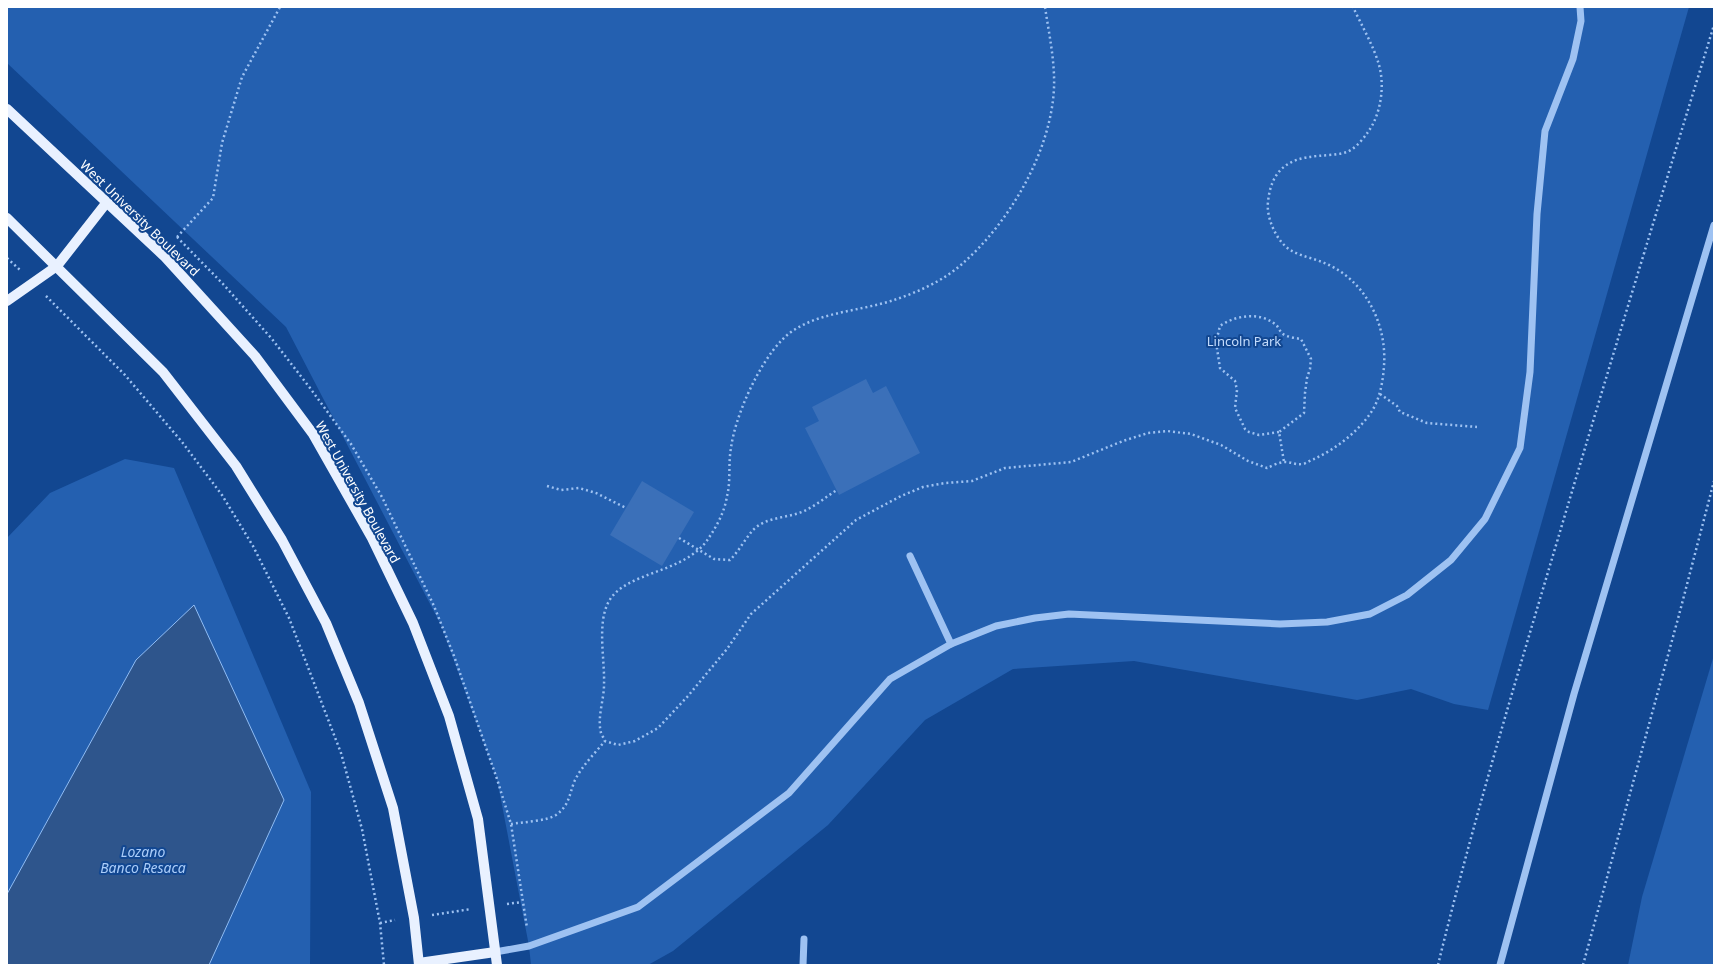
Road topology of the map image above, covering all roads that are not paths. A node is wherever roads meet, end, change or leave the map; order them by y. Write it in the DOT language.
graph roads {
  1 [pos="1580,7"];
  2 [pos="7,109"];
  3 [pos="107,202"];
  4 [pos="7,218"];
  5 [pos="1714,226"];
  6 [pos="57,266"];
  7 [pos="7,300"];
  8 [pos="910,556"];
  9 [pos="951,644"];
  10 [pos="804,939"];
  11 [pos="495,952"];
  12 [pos="419,964"];
  13 [pos="497,965"];
  14 [pos="803,965"];
  15 [pos="1500,965"];
  1 -- 9 [label="street"];
  2 -- 3 [label="main road, West University Boulevard"];
  3 -- 6 [label="main road"];
  3 -- 11 [label="main road, West University Boulevard"];
  4 -- 6 [label="main road"];
  5 -- 15 [label="street"];
  6 -- 7 [label="main road"];
  6 -- 12 [label="main road"];
  8 -- 9 [label="street"];
  9 -- 11 [label="street"];
  10 -- 14 [label="street"];
  11 -- 12 [label="main road"];
  11 -- 13 [label="main road, West University Boulevard"];
}
